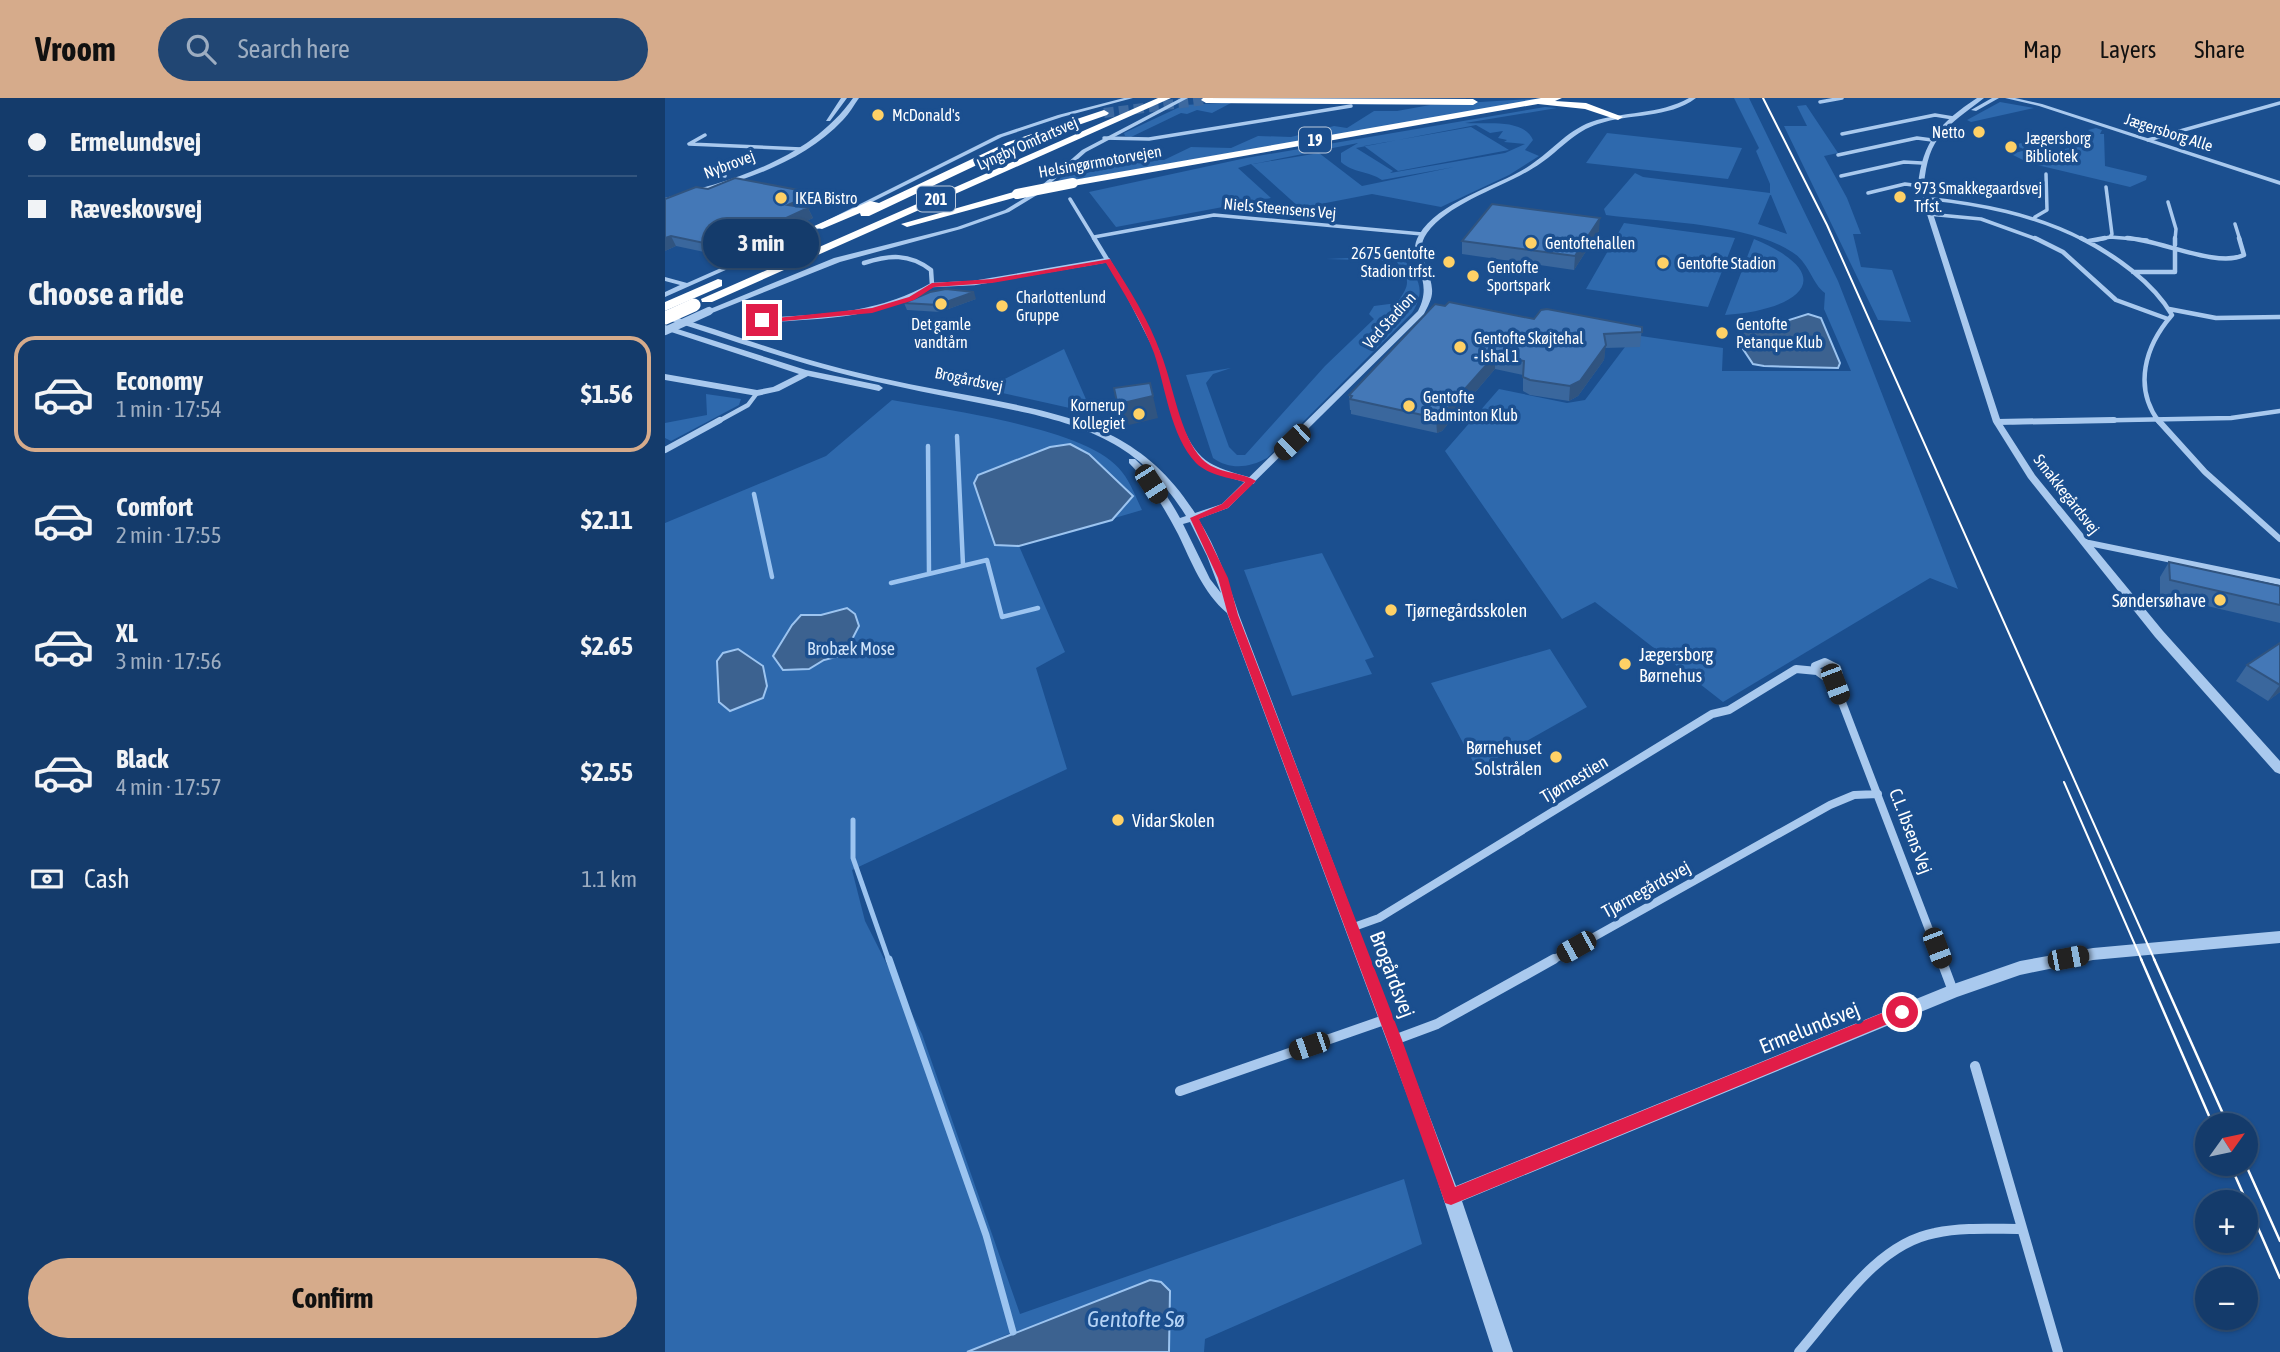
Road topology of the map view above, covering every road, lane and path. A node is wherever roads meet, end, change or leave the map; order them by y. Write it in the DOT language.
graph roads {
  1 [pos="844,98"];
  2 [pos="856,98"];
  3 [pos="1130,98"];
  4 [pos="1146,98"];
  5 [pos="1153,98"];
  6 [pos="1166,98"];
  7 [pos="1184,98"];
  8 [pos="1524,98"];
  9 [pos="1557,98"];
  10 [pos="1693,98"];
  11 [pos="1842,98"];
  12 [pos="1981,98"];
  13 [pos="1996,98"];
  14 [pos="2008,98"];
  15 [pos="1599,99"];
  16 [pos="2028,99"];
  17 [pos="1206,100"];
  18 [pos="2279,100"];
  19 [pos="1820,102"];
  20 [pos="1351,106"];
  21 [pos="1505,107"];
  22 [pos="1104,113"];
  23 [pos="1618,117"];
  24 [pos="1952,119"];
  25 [pos="1087,128"];
  26 [pos="1842,134"];
  27 [pos="705,135"];
  28 [pos="1104,138"];
  29 [pos="2157,138"];
  30 [pos="2148,140"];
  31 [pos="1014,141"];
  32 [pos="1932,141"];
  33 [pos="805,145"];
  34 [pos="788,148"];
  35 [pos="750,152"];
  36 [pos="1838,155"];
  37 [pos="773,162"];
  38 [pos="1921,163"];
  39 [pos="2046,174"];
  40 [pos="725,176"];
  41 [pos="1841,176"];
  42 [pos="2280,177"];
  43 [pos="736,178"];
  44 [pos="2280,183"];
  45 [pos="1921,186"];
  46 [pos="2106,187"];
  47 [pos="1868,193"];
  48 [pos="665,197"];
  49 [pos="1924,198"];
  50 [pos="1070,199"];
  51 [pos="2168,202"];
  52 [pos="961,208"];
  53 [pos="1928,214"];
  54 [pos="2034,217"];
  55 [pos="884,221"];
  56 [pos="2235,224"];
  57 [pos="818,227"];
  58 [pos="1422,234"];
  59 [pos="1094,237"];
  60 [pos="2110,237"];
  61 [pos="2088,241"];
  62 [pos="2175,247"];
  63 [pos="784,254"];
  64 [pos="1108,260"];
  65 [pos="864,263"];
  66 [pos="807,270"];
  67 [pos="2133,272"];
  68 [pos="665,279"];
  69 [pos="687,285"];
  70 [pos="932,285"];
  71 [pos="665,299"];
  72 [pos="703,305"];
  73 [pos="2169,309"];
  74 [pos="665,317"];
  75 [pos="2280,317"];
  76 [pos="2168,319"];
  77 [pos="762,320"];
  78 [pos="665,329"];
  79 [pos="821,365"];
  80 [pos="806,373"];
  81 [pos="665,377"];
  82 [pos="757,393"];
  83 [pos="2280,411"];
  84 [pos="2156,419"];
  85 [pos="1997,422"];
  86 [pos="665,450"];
  87 [pos="1252,481"];
  88 [pos="1194,518"];
  89 [pos="1176,523"];
  90 [pos="2280,539"];
  91 [pos="2084,542"];
  92 [pos="1214,556"];
  93 [pos="1196,561"];
  94 [pos="2280,582"];
  95 [pos="1233,615"];
  96 [pos="1817,671"];
  97 [pos="1835,684"];
  98 [pos="2280,769"];
  99 [pos="1878,794"];
  100 [pos="1351,928"];
  101 [pos="2280,937"];
  102 [pos="1953,991"];
  103 [pos="1387,1019"];
  104 [pos="1395,1040"];
  105 [pos="1975,1066"];
  106 [pos="1179,1091"];
  107 [pos="1451,1197"];
  108 [pos="2021,1229"];
  109 [pos="1503,1352"];
  110 [pos="1799,1352"];
  111 [pos="2058,1352"];
  1 -- 33 [label="street"];
  2 -- 33 [label="street, Nybrovej"];
  3 -- 57 [label="street"];
  4 -- 25 [label="highway"];
  5 -- 25 [label="highway, Lyngby Omfartsvej / 201"];
  6 -- 55 [label="highway, Lyngby Omfartsvej / 201"];
  7 -- 28 [label="street"];
  7 -- 55 [label="highway"];
  8 -- 17 [label="highway"];
  9 -- 21 [label="highway, Helsingørmotorvejen / 19"];
  10 -- 23 [label="street"];
  11 -- 19 [label="street"];
  12 -- 24 [label="street, Smakkegårdsvej"];
  13 -- 24 [label="street, Smakkegårdsvej"];
  14 -- 16 [label="street, Jægersborg Alle"];
  15 -- 23 [label="highway"];
  16 -- 29 [label="street, Jægersborg Alle"];
  16 -- 30 [label="street, Jægersborg Alle"];
  18 -- 29 [label="street"];
  20 -- 28 [label="street"];
  21 -- 23 [label="highway"];
  21 -- 52 [label="highway, Helsingørmotorvejen / 19, bridge"];
  22 -- 31 [label="highway"];
  23 -- 58 [label="street"];
  24 -- 26 [label="street, Smakkegårdsvej"];
  24 -- 32 [label="street, Smakkegårdsvej"];
  25 -- 63 [label="highway, Lyngby Omfartsvej / 201"];
  27 -- 34 [label="street, Nybrovej"];
  28 -- 66 [label="street"];
  29 -- 30 [label="street"];
  29 -- 42 [label="street, Jægersborg Alle"];
  30 -- 44 [label="street, Jægersborg Alle"];
  31 -- 57 [label="highway"];
  31 -- 63 [label="highway"];
  32 -- 36 [label="street"];
  32 -- 38 [label="street, Smakkegårdsvej"];
  33 -- 34 [label="street, Nybrovej"];
  33 -- 37 [label="street, Nybrovej"];
  34 -- 37 [label="street"];
  34 -- 40 [label="street, Nybrovej"];
  35 -- 40 [label="street, Nybrovej"];
  37 -- 43 [label="street, Nybrovej"];
  38 -- 41 [label="street"];
  38 -- 45 [label="street, Smakkegårdsvej"];
  39 -- 54 [label="street"];
  40 -- 43 [label="street"];
  40 -- 48 [label="street, Nybrovej"];
  43 -- 48 [label="street, Nybrovej"];
  45 -- 47 [label="street"];
  45 -- 49 [label="street, Smakkegårdsvej"];
  46 -- 60 [label="street"];
  49 -- 53 [label="street, Smakkegårdsvej"];
  49 -- 54 [label="street"];
  50 -- 59 [label="street"];
  51 -- 62 [label="street"];
  52 -- 66 [label="highway"];
  52 -- 72 [label="highway, Helsingørmotorvejen / 19"];
  53 -- 76 [label="street"];
  53 -- 85 [label="street, Smakkegårdsvej"];
  54 -- 61 [label="street"];
  55 -- 72 [label="highway, Lyngby Omfartsvej / 201"];
  56 -- 62 [label="street"];
  57 -- 69 [label="street"];
  58 -- 59 [label="street, Niels Steensens Vej"];
  58 -- 87 [label="street, Ved Stadion"];
  59 -- 64 [label="street"];
  60 -- 61 [label="street"];
  60 -- 62 [label="street"];
  61 -- 67 [label="street"];
  62 -- 67 [label="street"];
  63 -- 71 [label="highway"];
  64 -- 70 [label="street"];
  64 -- 87 [label="street"];
  65 -- 70 [label="street"];
  66 -- 72 [label="street"];
  67 -- 73 [label="street"];
  68 -- 69 [label="street"];
  69 -- 71 [label="street"];
  70 -- 77 [label="street"];
  72 -- 74 [label="highway, Helsingørmotorvejen / 19, bridge"];
  72 -- 78 [label="street, bridge"];
  73 -- 75 [label="street"];
  73 -- 76 [label="street"];
  74 -- 79 [label="street, Brogårdsvej"];
  76 -- 84 [label="street"];
  78 -- 80 [label="street, Brogårdsvej"];
  79 -- 80 [label="street"];
  79 -- 88 [label="street, Brogårdsvej"];
  80 -- 82 [label="street"];
  80 -- 89 [label="street, Brogårdsvej"];
  81 -- 82 [label="street"];
  82 -- 86 [label="street"];
  83 -- 84 [label="street"];
  84 -- 85 [label="street"];
  84 -- 90 [label="street"];
  85 -- 91 [label="street, Smakkegårdsvej"];
  87 -- 88 [label="street, Ved Stadion"];
  88 -- 89 [label="street, Ved Stadion"];
  88 -- 92 [label="street, Brogårdsvej"];
  89 -- 93 [label="street, Brogårdsvej"];
  91 -- 94 [label="street"];
  91 -- 98 [label="street, Smakkegårdsvej"];
  92 -- 93 [label="street"];
  92 -- 95 [label="street, Brogårdsvej"];
  93 -- 95 [label="street, Brogårdsvej"];
  95 -- 100 [label="street, Brogårdsvej"];
  96 -- 97 [label="street"];
  96 -- 97 [label="street"];
  96 -- 100 [label="street, Tjørnestien"];
  97 -- 99 [label="street, C.L. Ibsens Vej"];
  99 -- 102 [label="street, C.L. Ibsens Vej"];
  99 -- 104 [label="street, Tjørnegårdsvej"];
  100 -- 103 [label="street, Brogårdsvej"];
  101 -- 102 [label="street, Ermelundsvej"];
  102 -- 107 [label="street, Ermelundsvej"];
  103 -- 104 [label="street, Brogårdsvej"];
  103 -- 106 [label="street"];
  104 -- 107 [label="street, Brogårdsvej"];
  105 -- 108 [label="street"];
  107 -- 109 [label="street, Brogårdsvej"];
  108 -- 110 [label="street"];
  108 -- 111 [label="street"];
}
